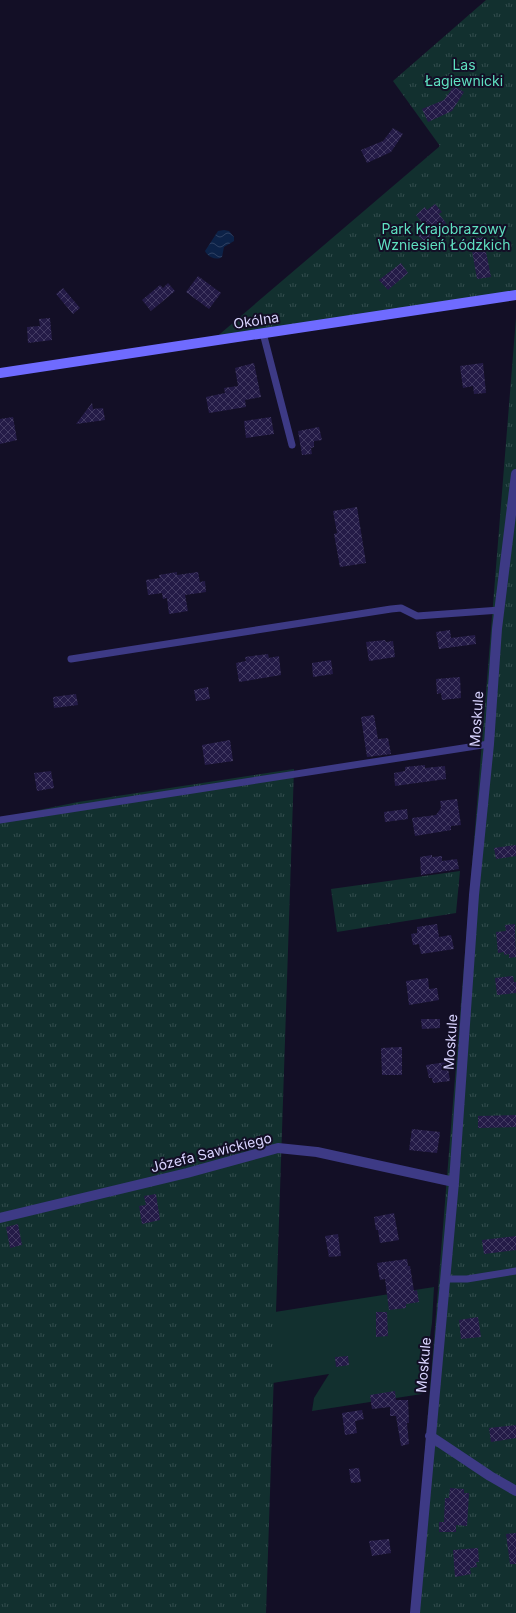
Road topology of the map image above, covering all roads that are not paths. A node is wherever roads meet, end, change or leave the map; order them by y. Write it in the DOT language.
graph roads {
  1 [pos="516,295"];
  2 [pos="263,333"];
  3 [pos="0,373"];
  4 [pos="292,445"];
  5 [pos="516,474"];
  6 [pos="500,610"];
  7 [pos="71,659"];
  8 [pos="489,744"];
  9 [pos="0,820"];
  10 [pos="454,1182"];
  11 [pos="0,1218"];
  12 [pos="516,1271"];
  13 [pos="445,1279"];
  14 [pos="430,1436"];
  15 [pos="516,1491"];
  16 [pos="415,1613"];
  1 -- 2 [label="street, Okólna"];
  2 -- 3 [label="street, Okólna"];
  2 -- 4 [label="lane"];
  5 -- 6 [label="street, Moskule"];
  6 -- 7 [label="lane"];
  6 -- 8 [label="street, Moskule"];
  8 -- 9 [label="lane"];
  8 -- 10 [label="street, Moskule"];
  10 -- 11 [label="street, Józefa Sawickiego"];
  10 -- 13 [label="street, Moskule"];
  12 -- 13 [label="lane"];
  13 -- 14 [label="street, Moskule"];
  14 -- 15 [label="street"];
  14 -- 16 [label="street, Moskule"];
}
